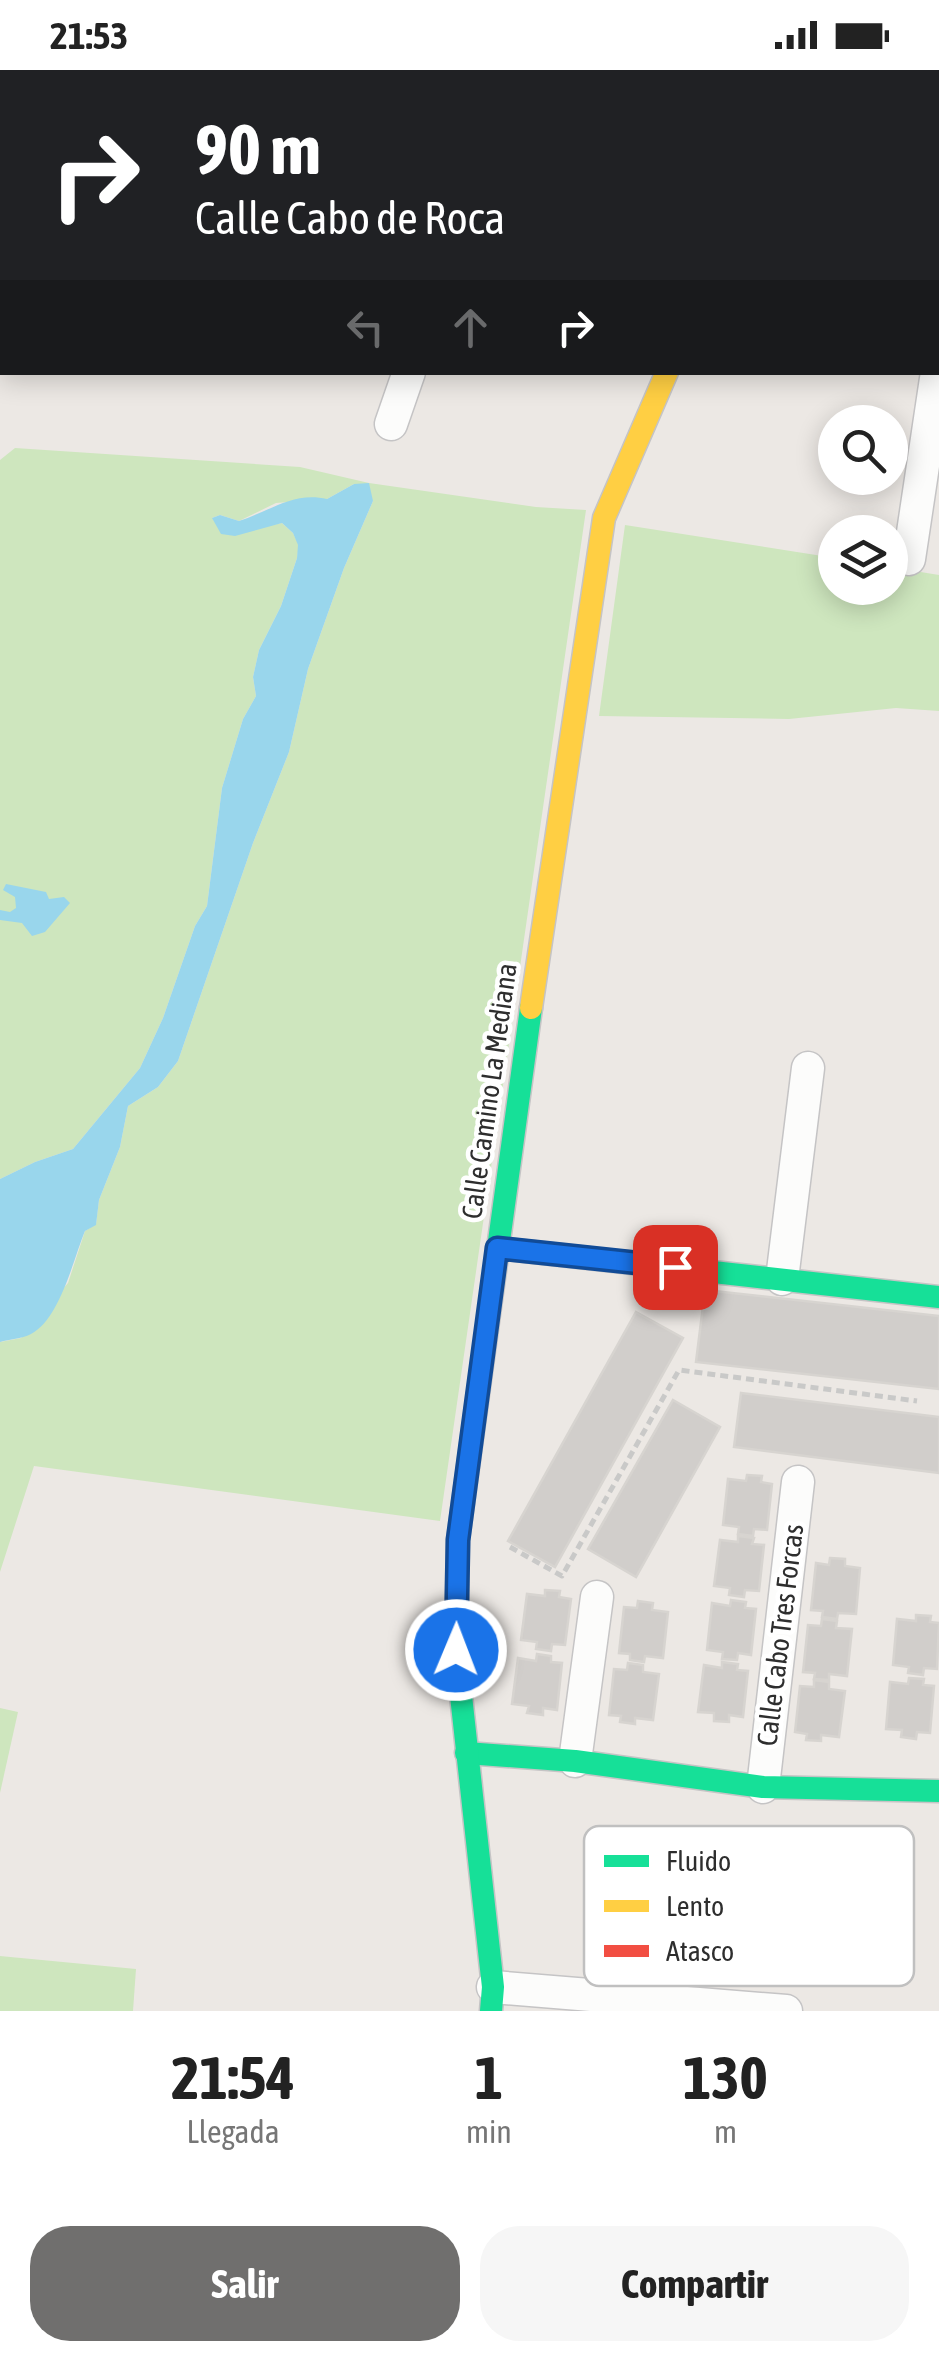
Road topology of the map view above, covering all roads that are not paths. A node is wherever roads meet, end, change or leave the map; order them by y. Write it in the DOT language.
graph roads {
  1 [pos="408,375"];
  2 [pos="666,375"];
  3 [pos="938,375"];
  4 [pos="391,424"];
  5 [pos="909,559"];
  6 [pos="808,1068"];
  7 [pos="497,1248"];
  8 [pos="782,1279"];
  9 [pos="939,1297"];
  10 [pos="798,1482"];
  11 [pos="597,1597"];
  12 [pos="466,1753"];
  13 [pos="575,1761"];
  14 [pos="763,1788"];
  15 [pos="939,1790"];
  16 [pos="492,1999"];
  17 [pos="786,2011"];
  1 -- 4 [label="street"];
  2 -- 7 [label="street, Calle Camino La Mediana"];
  3 -- 5 [label="street"];
  6 -- 8 [label="street"];
  7 -- 8 [label="street"];
  7 -- 12 [label="street, Calle Camino La Mediana"];
  8 -- 9 [label="street"];
  10 -- 14 [label="street, Calle Cabo Tres Forcas"];
  11 -- 13 [label="street"];
  12 -- 13 [label="street, Calle Cabo Tres Forcas"];
  12 -- 16 [label="street, Calle Camino La Mediana"];
  13 -- 14 [label="street, Calle Cabo Tres Forcas"];
  14 -- 15 [label="street, Calle Cabo Tres Forcas"];
  16 -- 17 [label="street"];
}
